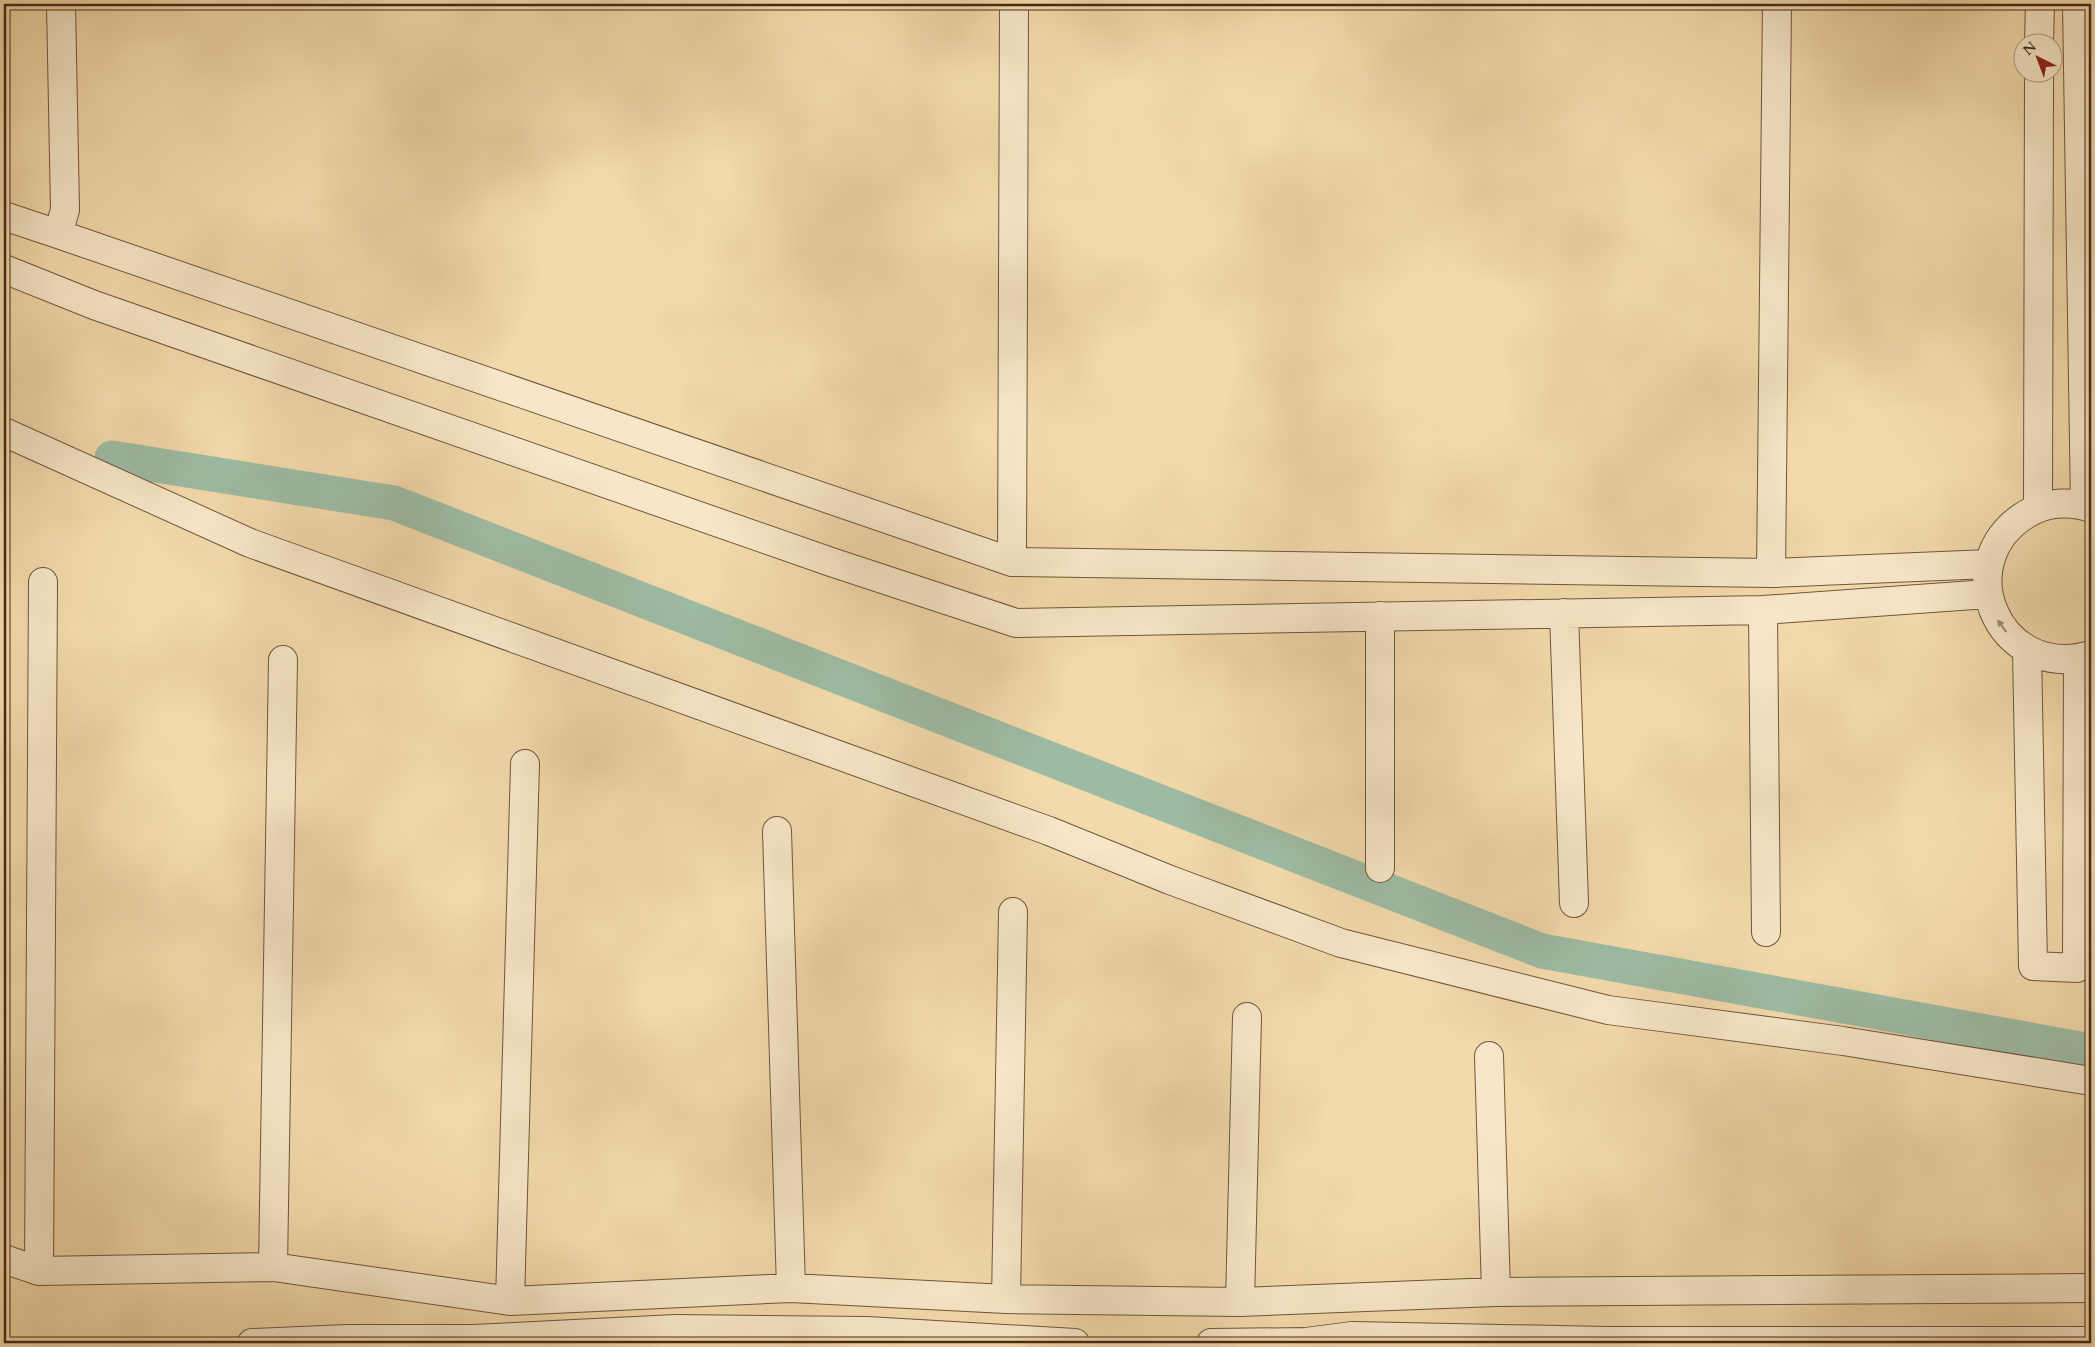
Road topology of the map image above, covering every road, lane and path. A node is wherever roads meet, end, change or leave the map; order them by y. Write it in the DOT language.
graph roads {
  1 [pos="61,4"];
  2 [pos="1014,4"];
  3 [pos="1777,4"];
  4 [pos="2040,4"];
  5 [pos="2078,4"];
  6 [pos="2040,32"];
  7 [pos="2039,82"];
  8 [pos="4,216"];
  9 [pos="58,234"];
  10 [pos="4,269"];
  11 [pos="4,432"];
  12 [pos="2088,507"];
  13 [pos="2038,508"];
  14 [pos="1012,562"];
  15 [pos="1989,564"];
  16 [pos="1771,573"];
  17 [pos="43,582"];
  18 [pos="1988,594"];
  19 [pos="1763,610"];
  20 [pos="1564,613"];
  21 [pos="1380,616"];
  22 [pos="2026,650"];
  23 [pos="2085,657"];
  24 [pos="283,660"];
  25 [pos="525,764"];
  26 [pos="777,831"];
  27 [pos="1380,868"];
  28 [pos="1574,903"];
  29 [pos="1012,912"];
  30 [pos="1766,932"];
  31 [pos="1247,1017"];
  32 [pos="1489,1056"];
  33 [pos="2091,1081"];
  34 [pos="4,1258"];
  35 [pos="273,1267"];
  36 [pos="39,1271"];
  37 [pos="791,1288"];
  38 [pos="2091,1288"];
  39 [pos="1496,1292"];
  40 [pos="1006,1299"];
  41 [pos="510,1301"];
  42 [pos="1240,1302"];
  43 [pos="676,1336"];
  44 [pos="867,1337"];
  45 [pos="1352,1339"];
  46 [pos="473,1341"];
  47 [pos="1607,1342"];
  48 [pos="1851,1342"];
  49 [pos="2090,1342"];
  50 [pos="252,1343"];
  51 [pos="279,1343"];
  52 [pos="1075,1343"];
  53 [pos="1211,1343"];
  1 -- 9 [label="street"];
  2 -- 14 [label="street"];
  3 -- 16 [label="street"];
  4 -- 6 [label="street"];
  5 -- 12 [label="street"];
  7 -- 13 [label="street"];
  8 -- 9 [label="street"];
  9 -- 14 [label="street"];
  10 -- 21 [label="street"];
  11 -- 33 [label="street"];
  12 -- 13 [label="street"];
  13 -- 15 [label="street"];
  14 -- 16 [label="street"];
  15 -- 16 [label="street"];
  15 -- 18 [label="street"];
  17 -- 36 [label="street"];
  18 -- 19 [label="street"];
  22 -- 18 [label="street, one-way"];
  19 -- 20 [label="street"];
  19 -- 30 [label="street"];
  20 -- 21 [label="street"];
  20 -- 28 [label="street"];
  21 -- 27 [label="street"];
  22 -- 23 [label="street"];
  22 -- 23 [label="street"];
  24 -- 35 [label="street"];
  25 -- 41 [label="street"];
  26 -- 37 [label="street"];
  29 -- 40 [label="street"];
  31 -- 42 [label="street"];
  32 -- 39 [label="street"];
  34 -- 36 [label="street"];
  35 -- 36 [label="street"];
  35 -- 41 [label="street"];
  37 -- 40 [label="street"];
  37 -- 41 [label="street"];
  38 -- 39 [label="street"];
  39 -- 42 [label="street"];
  40 -- 42 [label="street"];
  43 -- 44 [label="street"];
  43 -- 46 [label="street"];
  44 -- 52 [label="street"];
  45 -- 47 [label="street"];
  45 -- 53 [label="street"];
  46 -- 51 [label="street"];
  47 -- 48 [label="street"];
  48 -- 49 [label="street"];
  50 -- 51 [label="street"];
}
